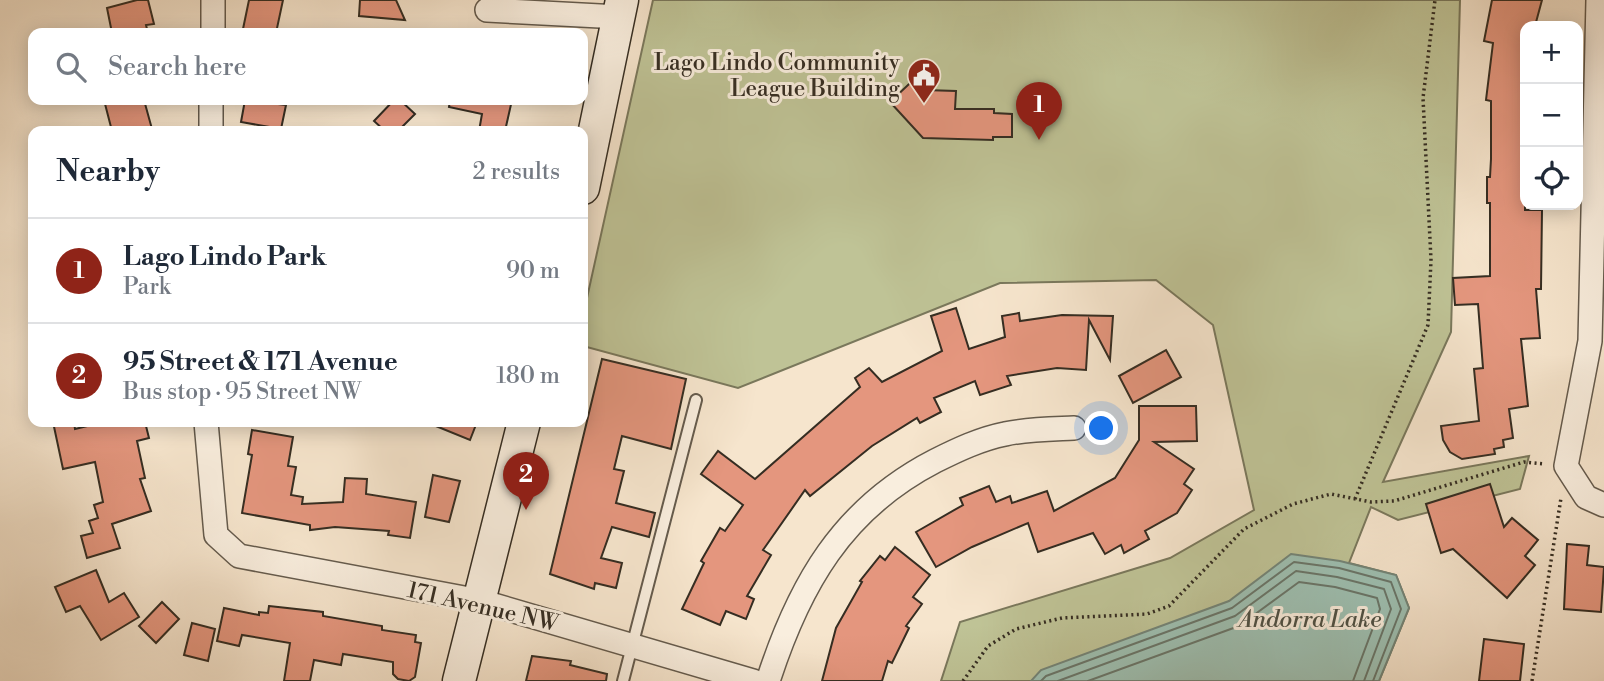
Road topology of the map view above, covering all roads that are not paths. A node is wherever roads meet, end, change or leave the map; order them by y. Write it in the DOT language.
graph roads {
  1 [pos="213,0"];
  2 [pos="1598,0"];
  3 [pos="621,8"];
  4 [pos="487,10"];
  5 [pos="213,28"];
  6 [pos="211,105"];
  7 [pos="211,126"];
  8 [pos="588,164"];
  9 [pos="1600,209"];
  10 [pos="696,400"];
  11 [pos="206,427"];
  12 [pos="523,427"];
  13 [pos="1074,428"];
  14 [pos="1604,505"];
  15 [pos="480,601"];
  16 [pos="632,644"];
  17 [pos="459,681"];
  18 [pos="623,681"];
  19 [pos="753,681"];
  20 [pos="768,681"];
  1 -- 5 [label="street"];
  2 -- 9 [label="street"];
  3 -- 4 [label="street"];
  3 -- 8 [label="street"];
  6 -- 7 [label="street"];
  9 -- 14 [label="street"];
  10 -- 16 [label="lane"];
  11 -- 15 [label="street, 171 Avenue NW"];
  12 -- 15 [label="street"];
  13 -- 20 [label="street"];
  15 -- 16 [label="street, 171 Avenue NW"];
  15 -- 17 [label="street"];
  16 -- 18 [label="lane"];
  16 -- 19 [label="street, 171 Avenue NW"];
}
